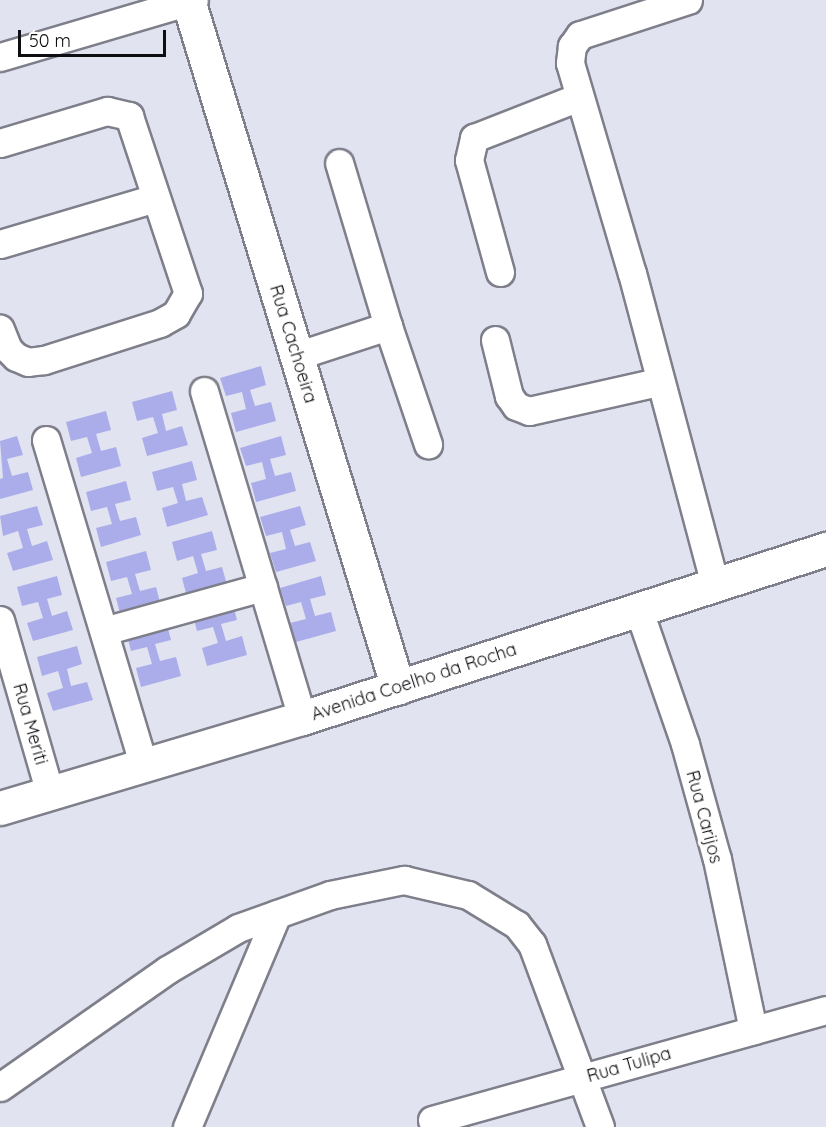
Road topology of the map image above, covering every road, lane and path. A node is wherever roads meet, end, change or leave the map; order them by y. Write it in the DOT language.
graph roads {
  1 [pos="688,0"];
  2 [pos="190,1"];
  3 [pos="0,57"];
  4 [pos="579,98"];
  5 [pos="0,143"];
  6 [pos="339,163"];
  7 [pos="155,198"];
  8 [pos="0,244"];
  9 [pos="500,272"];
  10 [pos="388,326"];
  11 [pos="0,329"];
  12 [pos="495,340"];
  13 [pos="296,356"];
  14 [pos="658,382"];
  15 [pos="204,391"];
  16 [pos="46,440"];
  17 [pos="428,444"];
  18 [pos="826,549"];
  19 [pos="715,584"];
  20 [pos="263,587"];
  21 [pos="638,608"];
  22 [pos="0,620"];
  23 [pos="104,631"];
  24 [pos="398,688"];
  25 [pos="302,718"];
  26 [pos="144,766"];
  27 [pos="50,793"];
  28 [pos="0,808"];
  29 [pos="277,914"];
  30 [pos="826,1010"];
  31 [pos="753,1030"];
  32 [pos="584,1078"];
  33 [pos="0,1087"];
  34 [pos="432,1120"];
  35 [pos="187,1127"];
  36 [pos="600,1127"];
  1 -- 4 [label="street"];
  2 -- 3 [label="street"];
  2 -- 13 [label="main road, Rua Cachoeira"];
  4 -- 9 [label="street"];
  4 -- 14 [label="street"];
  5 -- 7 [label="street"];
  6 -- 10 [label="street"];
  7 -- 8 [label="street"];
  7 -- 11 [label="street"];
  10 -- 13 [label="street"];
  10 -- 17 [label="street"];
  12 -- 14 [label="street"];
  13 -- 24 [label="main road, Rua Cachoeira"];
  14 -- 19 [label="street"];
  15 -- 20 [label="street"];
  16 -- 23 [label="street"];
  18 -- 19 [label="main road, Avenida Coelho da Rocha"];
  19 -- 21 [label="main road, Avenida Coelho da Rocha"];
  20 -- 23 [label="street"];
  20 -- 25 [label="street"];
  21 -- 24 [label="main road, Avenida Coelho da Rocha"];
  21 -- 31 [label="street, Rua Carijos"];
  22 -- 27 [label="street, Rua Meriti"];
  23 -- 26 [label="street"];
  24 -- 25 [label="main road, Avenida Coelho da Rocha"];
  25 -- 26 [label="main road, Avenida Coelho da Rocha"];
  26 -- 27 [label="main road, Avenida Coelho da Rocha"];
  27 -- 28 [label="main road, Avenida Coelho da Rocha"];
  29 -- 32 [label="street"];
  29 -- 33 [label="street"];
  29 -- 35 [label="street"];
  30 -- 31 [label="street, Rua Tulipa"];
  31 -- 32 [label="street, Rua Tulipa"];
  32 -- 34 [label="street, Rua Tulipa"];
  32 -- 36 [label="street"];
}
